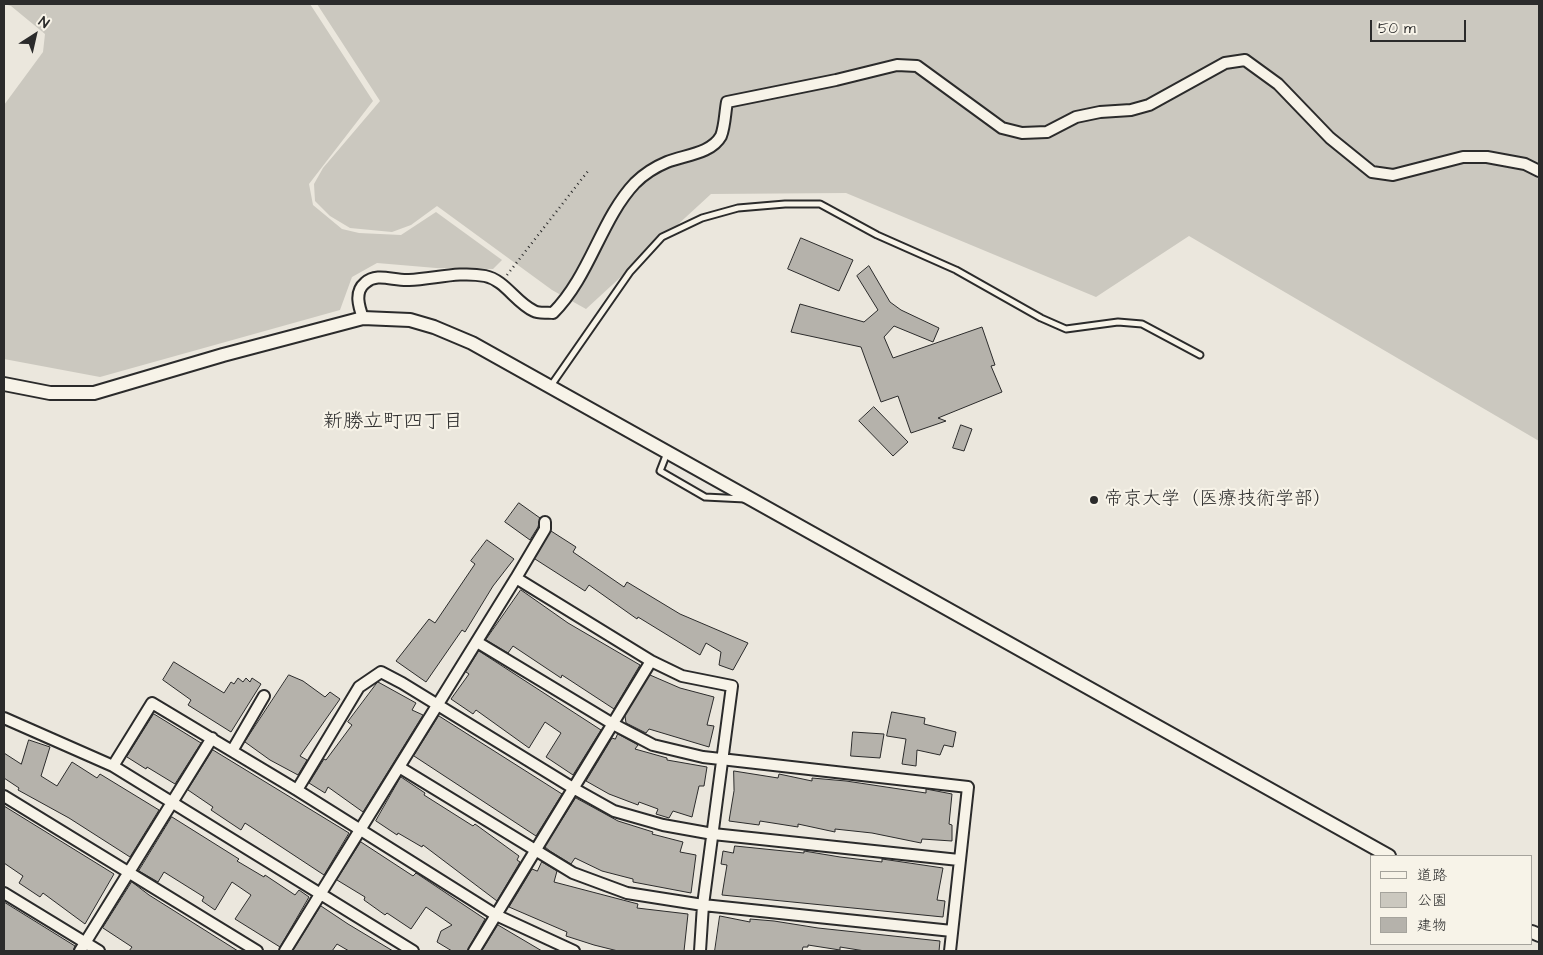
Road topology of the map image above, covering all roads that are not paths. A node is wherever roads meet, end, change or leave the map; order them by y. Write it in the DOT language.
graph roads {
  1 [pos="1539,172"];
  2 [pos="364,318"];
  3 [pos="1200,355"];
  4 [pos="4,384"];
  5 [pos="550,387"];
  6 [pos="668,453"];
  7 [pos="753,500"];
  8 [pos="545,522"];
  9 [pos="516,578"];
  10 [pos="477,642"];
  11 [pos="651,661"];
  12 [pos="264,696"];
  13 [pos="437,704"];
  14 [pos="4,718"];
  15 [pos="613,724"];
  16 [pos="212,738"];
  17 [pos="232,751"];
  18 [pos="723,760"];
  19 [pos="113,766"];
  20 [pos="399,767"];
  21 [pos="573,788"];
  22 [pos="297,790"];
  23 [pos="4,796"];
  24 [pos="171,803"];
  25 [pos="361,829"];
  26 [pos="712,834"];
  27 [pos="535,851"];
  28 [pos="1388,855"];
  29 [pos="959,860"];
  30 [pos="129,872"];
  31 [pos="4,893"];
  32 [pos="321,894"];
  33 [pos="703,905"];
  34 [pos="496,915"];
  35 [pos="952,931"];
  36 [pos="83,947"];
  37 [pos="99,951"];
  38 [pos="257,951"];
  39 [pos="285,951"];
  40 [pos="413,951"];
  41 [pos="474,951"];
  42 [pos="574,951"];
  43 [pos="700,951"];
  44 [pos="950,951"];
  1 -- 2 [label="street"];
  2 -- 4 [label="street"];
  2 -- 5 [label="street"];
  3 -- 5 [label="lane"];
  5 -- 6 [label="street"];
  6 -- 7 [label="street"];
  6 -- 7 [label="lane"];
  7 -- 28 [label="street"];
  8 -- 9 [label="street"];
  9 -- 10 [label="street"];
  9 -- 11 [label="street"];
  10 -- 13 [label="street"];
  10 -- 15 [label="street"];
  11 -- 15 [label="street"];
  11 -- 18 [label="street"];
  12 -- 17 [label="street"];
  13 -- 20 [label="street"];
  13 -- 21 [label="street"];
  13 -- 22 [label="street"];
  14 -- 19 [label="street"];
  15 -- 18 [label="street"];
  15 -- 21 [label="street"];
  16 -- 17 [label="street"];
  16 -- 19 [label="street"];
  16 -- 24 [label="street"];
  17 -- 22 [label="street"];
  18 -- 26 [label="street"];
  18 -- 29 [label="street"];
  19 -- 24 [label="street"];
  20 -- 25 [label="street"];
  20 -- 27 [label="street"];
  21 -- 26 [label="street"];
  21 -- 27 [label="street"];
  22 -- 25 [label="street"];
  23 -- 30 [label="street"];
  24 -- 30 [label="street"];
  24 -- 32 [label="street"];
  25 -- 32 [label="street"];
  25 -- 34 [label="street"];
  26 -- 29 [label="street"];
  26 -- 33 [label="street"];
  27 -- 33 [label="street"];
  27 -- 34 [label="street"];
  29 -- 35 [label="street"];
  30 -- 36 [label="street"];
  30 -- 38 [label="street"];
  31 -- 36 [label="street"];
  32 -- 39 [label="street"];
  32 -- 40 [label="street"];
  33 -- 35 [label="street"];
  33 -- 43 [label="street"];
  34 -- 41 [label="street"];
  34 -- 42 [label="street"];
  35 -- 44 [label="street"];
  36 -- 37 [label="street"];
}
